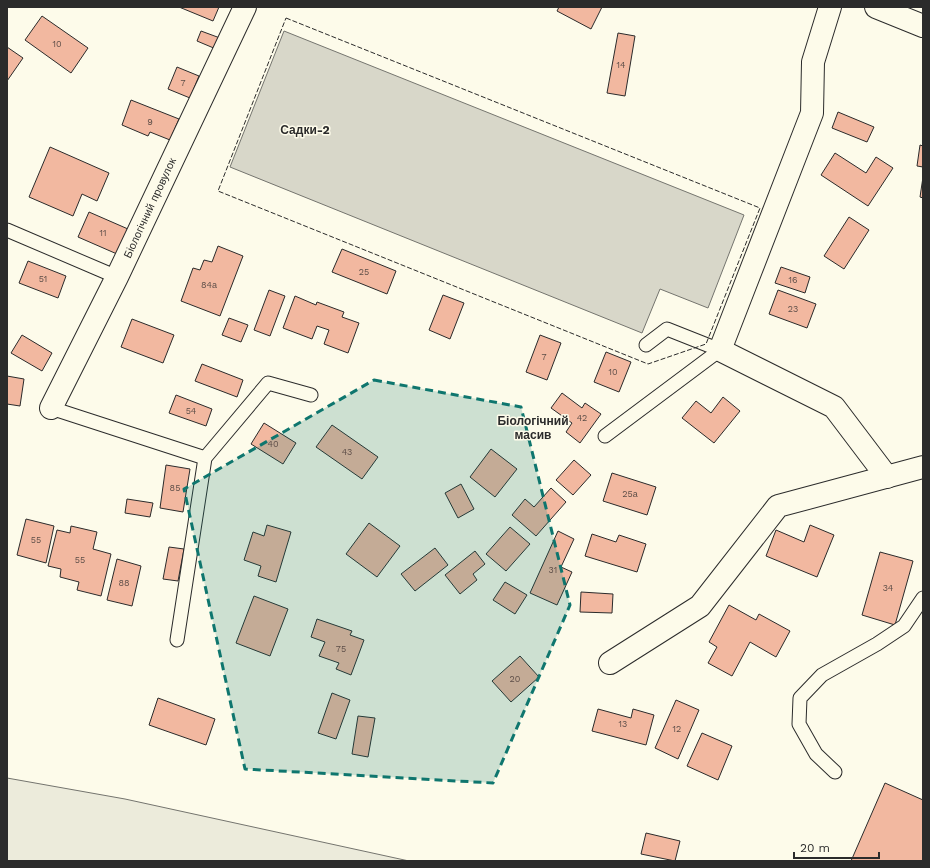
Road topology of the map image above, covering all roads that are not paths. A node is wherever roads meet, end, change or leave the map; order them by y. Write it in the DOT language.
graph roads {
  1 [pos="245,7"];
  2 [pos="830,7"];
  3 [pos="876,7"];
  4 [pos="923,26"];
  5 [pos="7,230"];
  6 [pos="117,277"];
  7 [pos="646,345"];
  8 [pos="720,350"];
  9 [pos="311,396"];
  10 [pos="51,408"];
  11 [pos="605,436"];
  12 [pos="205,458"];
  13 [pos="923,467"];
  14 [pos="887,476"];
  15 [pos="923,598"];
  16 [pos="177,640"];
  17 [pos="610,664"];
  18 [pos="835,772"];
  1 -- 6 [label="street, Біологічний провулок"];
  2 -- 8 [label="street"];
  3 -- 4 [label="street"];
  5 -- 6 [label="lane"];
  6 -- 10 [label="street, Біологічний провулок"];
  7 -- 8 [label="lane"];
  8 -- 11 [label="lane"];
  8 -- 14 [label="street"];
  9 -- 12 [label="lane"];
  10 -- 12 [label="lane"];
  12 -- 16 [label="lane"];
  13 -- 14 [label="street"];
  14 -- 17 [label="street"];
  15 -- 18 [label="lane"];
}
